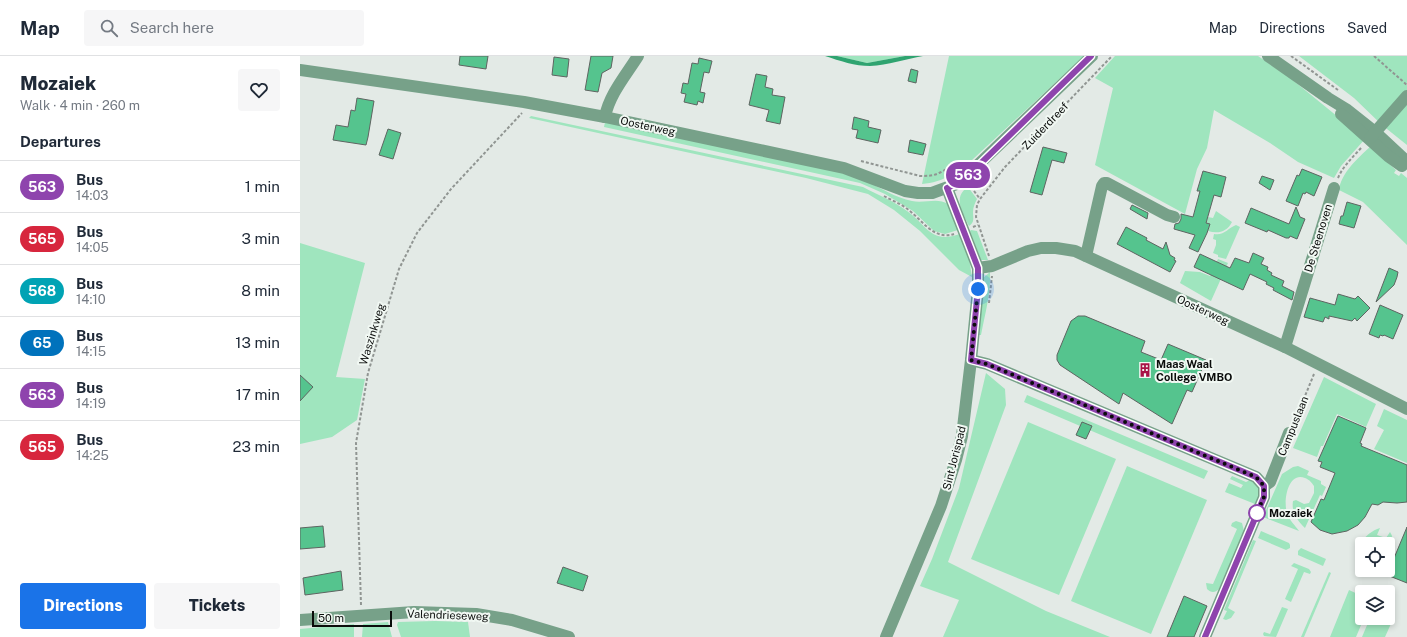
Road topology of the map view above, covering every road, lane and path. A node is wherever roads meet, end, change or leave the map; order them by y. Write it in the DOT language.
graph roads {
  1 [pos="638,56"];
  2 [pos="1091,56"];
  3 [pos="1112,56"];
  4 [pos="1268,56"];
  5 [pos="1374,56"];
  6 [pos="300,70"];
  7 [pos="1407,85"];
  8 [pos="1407,96"];
  9 [pos="523,107"];
  10 [pos="515,112"];
  11 [pos="605,117"];
  12 [pos="1372,136"];
  13 [pos="1407,163"];
  14 [pos="1407,169"];
  15 [pos="947,188"];
  16 [pos="1334,188"];
  17 [pos="882,195"];
  18 [pos="1174,217"];
  19 [pos="978,225"];
  20 [pos="963,230"];
  21 [pos="1086,256"];
  22 [pos="992,266"];
  23 [pos="978,268"];
  24 [pos="990,297"];
  25 [pos="1285,347"];
  26 [pos="971,360"];
  27 [pos="1319,364"];
  28 [pos="1407,409"];
  29 [pos="1289,434"];
  30 [pos="1264,486"];
  31 [pos="362,615"];
  32 [pos="300,620"];
  33 [pos="569,637"];
  34 [pos="886,637"];
  35 [pos="1205,637"];
  1 -- 11 [label="street"];
  2 -- 15 [label="street, Zuiderdreef"];
  3 -- 19 [label="path, Zuiderdreef"];
  4 -- 12 [label="street"];
  5 -- 7 [label="path"];
  6 -- 9 [label="street, Oosterweg"];
  8 -- 12 [label="street"];
  9 -- 10 [label="path"];
  9 -- 11 [label="street, Oosterweg"];
  9 -- 31 [label="path, Waszinkweg"];
  11 -- 15 [label="street, Oosterweg"];
  12 -- 13 [label="street"];
  12 -- 14 [label="street"];
  12 -- 16 [label="path"];
  15 -- 20 [label="street"];
  16 -- 25 [label="street, De Steenoven"];
  17 -- 20 [label="path"];
  18 -- 21 [label="street"];
  19 -- 20 [label="path"];
  19 -- 22 [label="path"];
  20 -- 23 [label="street"];
  21 -- 22 [label="street, Oosterweg"];
  21 -- 25 [label="street, Oosterweg"];
  22 -- 23 [label="street, Oosterweg"];
  22 -- 24 [label="path"];
  23 -- 26 [label="street, Sint Jorispad"];
  25 -- 27 [label="street, Oosterweg"];
  26 -- 30 [label="street"];
  26 -- 34 [label="street, Sint Jorispad"];
  27 -- 28 [label="street, Oosterweg"];
  27 -- 29 [label="path, Campuslaan"];
  29 -- 30 [label="street, Campuslaan"];
  30 -- 35 [label="street, Campuslaan"];
  31 -- 32 [label="street, Valendrieseweg"];
  31 -- 33 [label="street, Valendrieseweg"];
}
